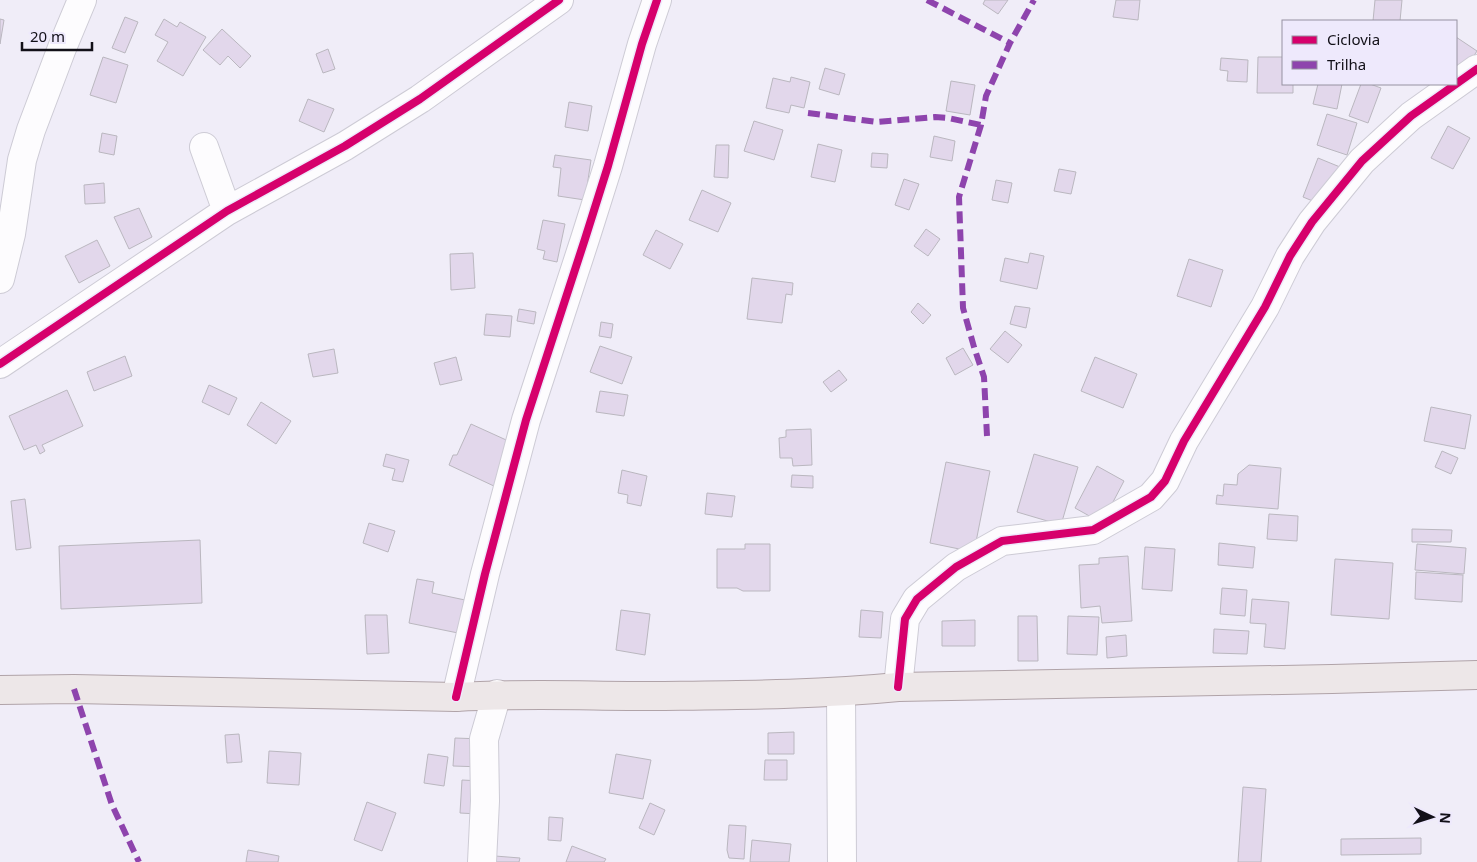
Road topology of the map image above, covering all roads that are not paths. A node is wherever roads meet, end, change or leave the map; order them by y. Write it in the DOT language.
graph roads {
  1 [pos="82,0"];
  2 [pos="657,0"];
  3 [pos="548,3"];
  4 [pos="1477,69"];
  5 [pos="1457,83"];
  6 [pos="1455,85"];
  7 [pos="204,147"];
  8 [pos="227,210"];
  9 [pos="0,279"];
  10 [pos="0,364"];
  11 [pos="1477,675"];
  12 [pos="898,687"];
  13 [pos="0,690"];
  14 [pos="840,692"];
  15 [pos="497,694"];
  16 [pos="456,697"];
  17 [pos="482,862"];
  18 [pos="842,862"];
  1 -- 9 [label="street"];
  2 -- 16 [label="street"];
  3 -- 8 [label="street"];
  4 -- 5 [label="street"];
  6 -- 12 [label="street"];
  7 -- 8 [label="street"];
  8 -- 10 [label="street"];
  11 -- 12 [label="main road"];
  12 -- 14 [label="main road"];
  13 -- 16 [label="main road"];
  14 -- 15 [label="main road"];
  14 -- 18 [label="street"];
  15 -- 16 [label="main road"];
  15 -- 17 [label="street"];
}
